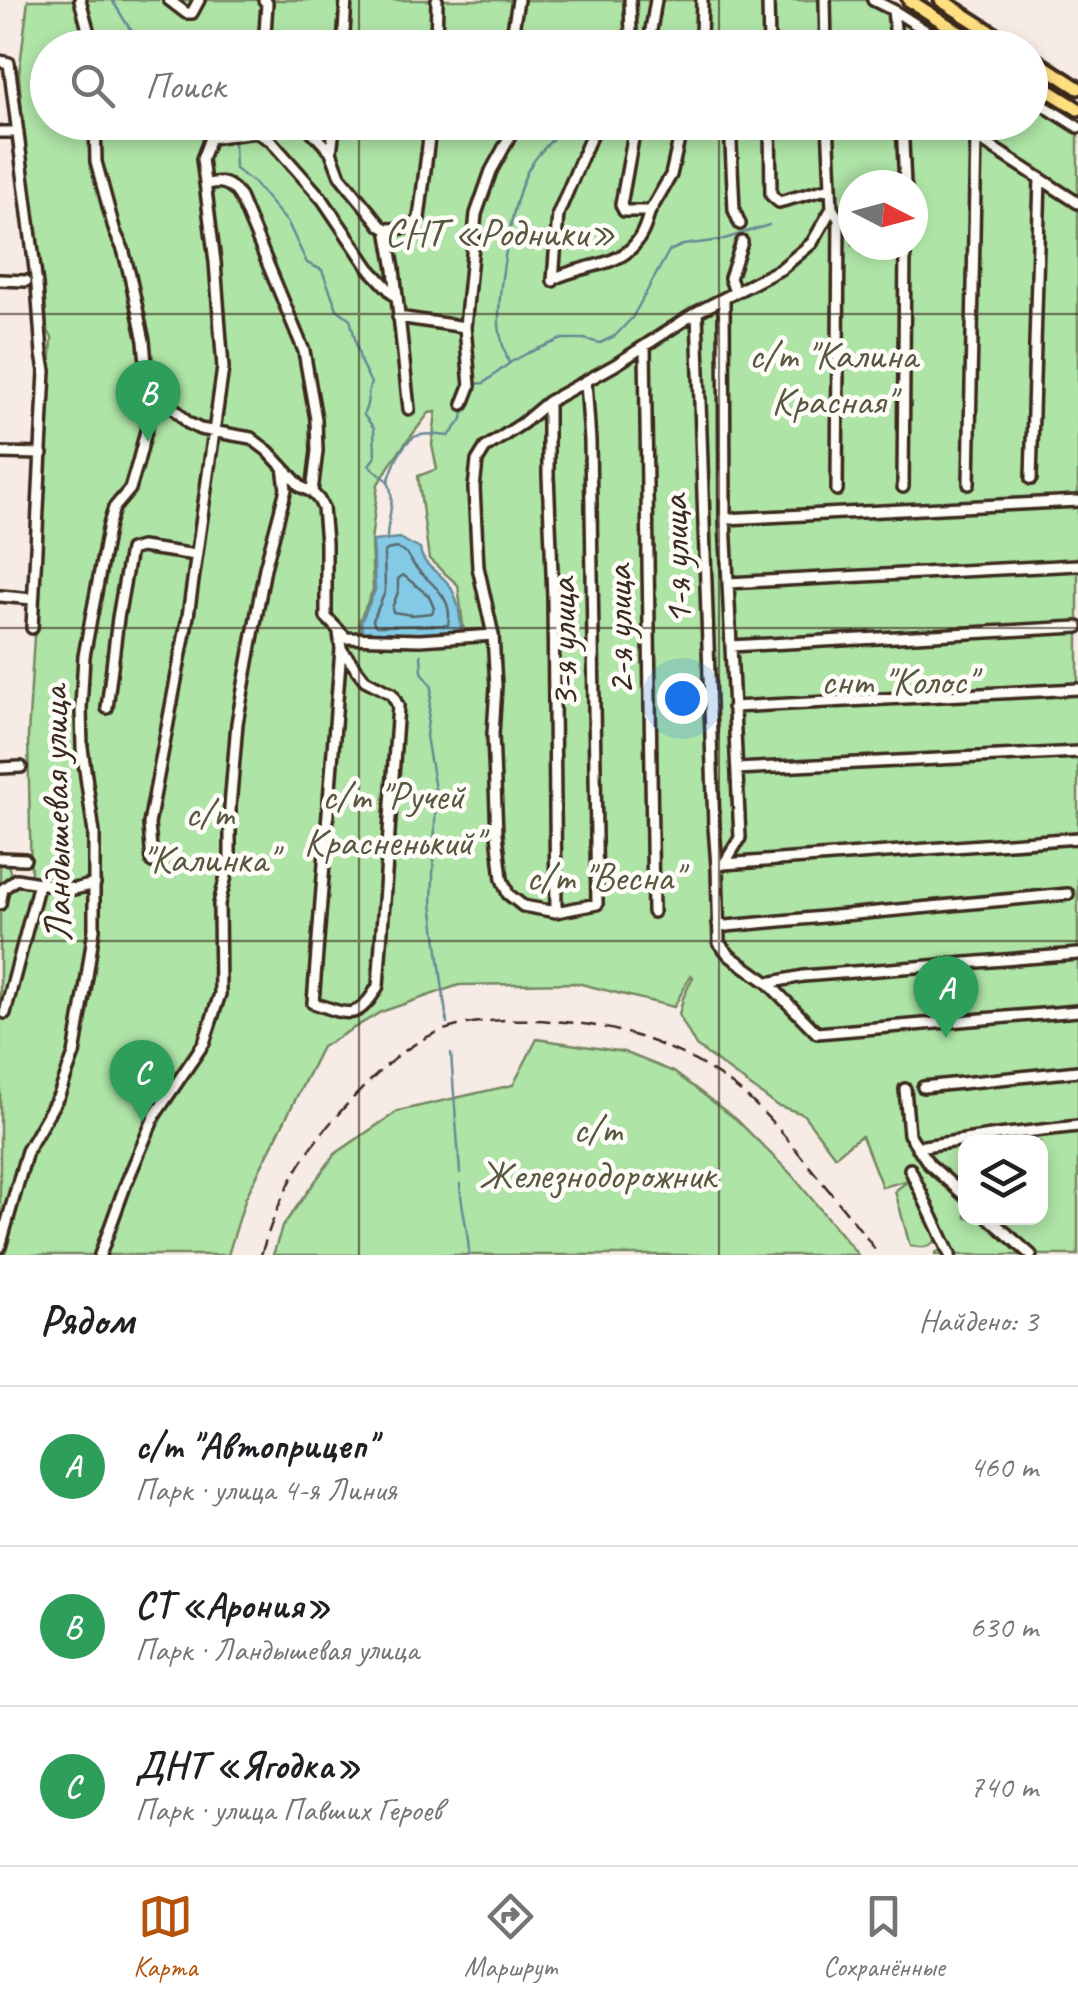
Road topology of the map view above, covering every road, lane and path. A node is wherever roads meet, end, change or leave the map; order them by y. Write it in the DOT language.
graph roads {
  1 [pos="80,0"];
  2 [pos="199,0"];
  3 [pos="264,0"];
  4 [pos="346,0"];
  5 [pos="438,0"];
  6 [pos="518,0"];
  7 [pos="630,0"];
  8 [pos="656,0"];
  9 [pos="702,0"];
  10 [pos="768,0"];
  11 [pos="825,0"];
  12 [pos="873,0"];
  13 [pos="909,0"];
  14 [pos="942,0"];
  15 [pos="171,2"];
  16 [pos="894,13"];
  17 [pos="88,30"];
  18 [pos="266,30"];
  19 [pos="344,30"];
  20 [pos="437,30"];
  21 [pos="513,30"];
  22 [pos="631,30"];
  23 [pos="651,30"];
  24 [pos="701,30"];
  25 [pos="769,30"];
  26 [pos="826,30"];
  27 [pos="895,30"];
  28 [pos="923,30"];
  29 [pos="955,30"];
  30 [pos="988,30"];
  31 [pos="5,62"];
  32 [pos="1048,69"];
  33 [pos="1078,88"];
  34 [pos="1048,90"];
  35 [pos="1048,108"];
  36 [pos="1078,109"];
  37 [pos="1078,127"];
  38 [pos="0,132"];
  39 [pos="18,132"];
  40 [pos="95,140"];
  41 [pos="209,140"];
  42 [pos="270,140"];
  43 [pos="320,140"];
  44 [pos="332,140"];
  45 [pos="429,140"];
  46 [pos="508,140"];
  47 [pos="589,140"];
  48 [pos="633,140"];
  49 [pos="678,140"];
  50 [pos="731,140"];
  51 [pos="770,140"];
  52 [pos="829,140"];
  53 [pos="903,140"];
  54 [pos="976,140"];
  55 [pos="981,140"];
  56 [pos="331,152"];
  57 [pos="904,170"];
  58 [pos="1040,178"];
  59 [pos="206,185"];
  60 [pos="830,188"];
  61 [pos="1078,203"];
  62 [pos="832,208"];
  63 [pos="649,212"];
  64 [pos="740,224"];
  65 [pos="385,230"];
  66 [pos="742,242"];
  67 [pos="905,260"];
  68 [pos="0,280"];
  69 [pos="26,280"];
  70 [pos="735,292"];
  71 [pos="397,298"];
  72 [pos="724,299"];
  73 [pos="697,312"];
  74 [pos="398,316"];
  75 [pos="465,327"];
  76 [pos="644,347"];
  77 [pos="147,374"];
  78 [pos="586,382"];
  79 [pos="548,402"];
  80 [pos="464,404"];
  81 [pos="408,409"];
  82 [pos="214,432"];
  83 [pos="0,452"];
  84 [pos="42,454"];
  85 [pos="283,467"];
  86 [pos="1030,479"];
  87 [pos="969,484"];
  88 [pos="903,486"];
  89 [pos="836,490"];
  90 [pos="312,492"];
  91 [pos="1078,501"];
  92 [pos="725,519"];
  93 [pos="196,555"];
  94 [pos="1078,564"];
  95 [pos="728,583"];
  96 [pos="0,596"];
  97 [pos="33,599"];
  98 [pos="1078,627"];
  99 [pos="32,628"];
  100 [pos="339,632"];
  101 [pos="493,636"];
  102 [pos="731,646"];
  103 [pos="341,649"];
  104 [pos="1078,689"];
  105 [pos="734,707"];
  106 [pos="107,708"];
  107 [pos="1078,752"];
  108 [pos="21,767"];
  109 [pos="0,768"];
  110 [pos="737,769"];
  111 [pos="1078,838"];
  112 [pos="0,858"];
  113 [pos="25,859"];
  114 [pos="152,862"];
  115 [pos="721,865"];
  116 [pos="39,882"];
  117 [pos="94,884"];
  118 [pos="2,889"];
  119 [pos="1068,894"];
  120 [pos="0,904"];
  121 [pos="556,912"];
  122 [pos="653,912"];
  123 [pos="718,924"];
  124 [pos="1078,954"];
  125 [pos="768,983"];
  126 [pos="1078,1011"];
  127 [pos="6,1013"];
  128 [pos="1078,1071"];
  129 [pos="922,1087"];
  130 [pos="905,1089"];
  131 [pos="1078,1126"];
  132 [pos="917,1148"];
  133 [pos="910,1169"];
  134 [pos="958,1190"];
  135 [pos="997,1225"];
  136 [pos="0,1247"];
  137 [pos="100,1255"];
  138 [pos="950,1255"];
  139 [pos="1031,1255"];
  1 -- 17 [label="street"];
  2 -- 15 [label="street"];
  3 -- 18 [label="street"];
  4 -- 19 [label="street"];
  5 -- 20 [label="street"];
  6 -- 21 [label="street"];
  7 -- 22 [label="street"];
  8 -- 23 [label="street"];
  9 -- 24 [label="street"];
  10 -- 25 [label="street"];
  11 -- 26 [label="street"];
  12 -- 16 [label="street"];
  13 -- 29 [label="main road"];
  14 -- 30 [label="main road"];
  16 -- 27 [label="street"];
  16 -- 28 [label="street"];
  31 -- 39 [label="street"];
  32 -- 33 [label="main road"];
  34 -- 36 [label="main road"];
  35 -- 37 [label="street"];
  38 -- 39 [label="street"];
  39 -- 84 [label="street"];
  40 -- 77 [label="street, Ландышевая улица"];
  41 -- 59 [label="street"];
  42 -- 71 [label="street"];
  43 -- 56 [label="street"];
  44 -- 56 [label="street"];
  45 -- 65 [label="street"];
  46 -- 75 [label="street"];
  47 -- 63 [label="street"];
  48 -- 63 [label="street"];
  49 -- 63 [label="street"];
  50 -- 64 [label="street"];
  51 -- 60 [label="street"];
  52 -- 60 [label="street"];
  53 -- 57 [label="street"];
  54 -- 87 [label="street"];
  55 -- 58 [label="street"];
  56 -- 65 [label="street"];
  58 -- 61 [label="street"];
  58 -- 86 [label="street"];
  59 -- 82 [label="street"];
  59 -- 90 [label="street"];
  60 -- 62 [label="street"];
  62 -- 70 [label="street"];
  62 -- 89 [label="street"];
  65 -- 71 [label="street"];
  66 -- 70 [label="street"];
  67 -- 88 [label="street"];
  68 -- 69 [label="street"];
  70 -- 72 [label="street"];
  71 -- 74 [label="street"];
  72 -- 73 [label="street"];
  72 -- 92 [label="street, 1-я улица"];
  73 -- 76 [label="street"];
  73 -- 115 [label="street, 1-я улица"];
  74 -- 75 [label="street"];
  74 -- 81 [label="street"];
  75 -- 80 [label="street"];
  76 -- 78 [label="street"];
  76 -- 122 [label="street, 2-я улица"];
  77 -- 82 [label="street"];
  77 -- 117 [label="street, Ландышевая улица"];
  78 -- 79 [label="street"];
  78 -- 121 [label="street, 3-я улица"];
  79 -- 101 [label="street"];
  79 -- 121 [label="street"];
  82 -- 85 [label="street"];
  82 -- 93 [label="street"];
  83 -- 84 [label="street"];
  84 -- 97 [label="street"];
  85 -- 90 [label="street"];
  85 -- 137 [label="street"];
  90 -- 100 [label="street"];
  91 -- 92 [label="street"];
  92 -- 95 [label="street, 1-я улица"];
  93 -- 106 [label="street"];
  93 -- 114 [label="street"];
  94 -- 95 [label="street"];
  95 -- 102 [label="street, 1-я улица"];
  96 -- 97 [label="street"];
  97 -- 99 [label="street"];
  98 -- 102 [label="street"];
  100 -- 101 [label="street"];
  100 -- 103 [label="street"];
  101 -- 121 [label="street"];
  102 -- 105 [label="street, 1-я улица"];
  103 -- 103 [label="street"];
  104 -- 105 [label="street"];
  105 -- 110 [label="street, 1-я улица"];
  107 -- 110 [label="street"];
  108 -- 109 [label="street"];
  110 -- 115 [label="street, 1-я улица"];
  111 -- 115 [label="street"];
  112 -- 113 [label="street"];
  115 -- 123 [label="street, 1-я улица"];
  116 -- 117 [label="street"];
  116 -- 118 [label="street"];
  116 -- 127 [label="street, Ландышевая улица"];
  117 -- 136 [label="street, Ландышевая улица"];
  118 -- 120 [label="street"];
  119 -- 123 [label="street"];
  123 -- 125 [label="street"];
  124 -- 125 [label="street"];
  125 -- 126 [label="street"];
  128 -- 129 [label="street"];
  130 -- 132 [label="street"];
  131 -- 132 [label="street"];
  132 -- 134 [label="street"];
  133 -- 138 [label="street"];
  135 -- 139 [label="street"];
}
